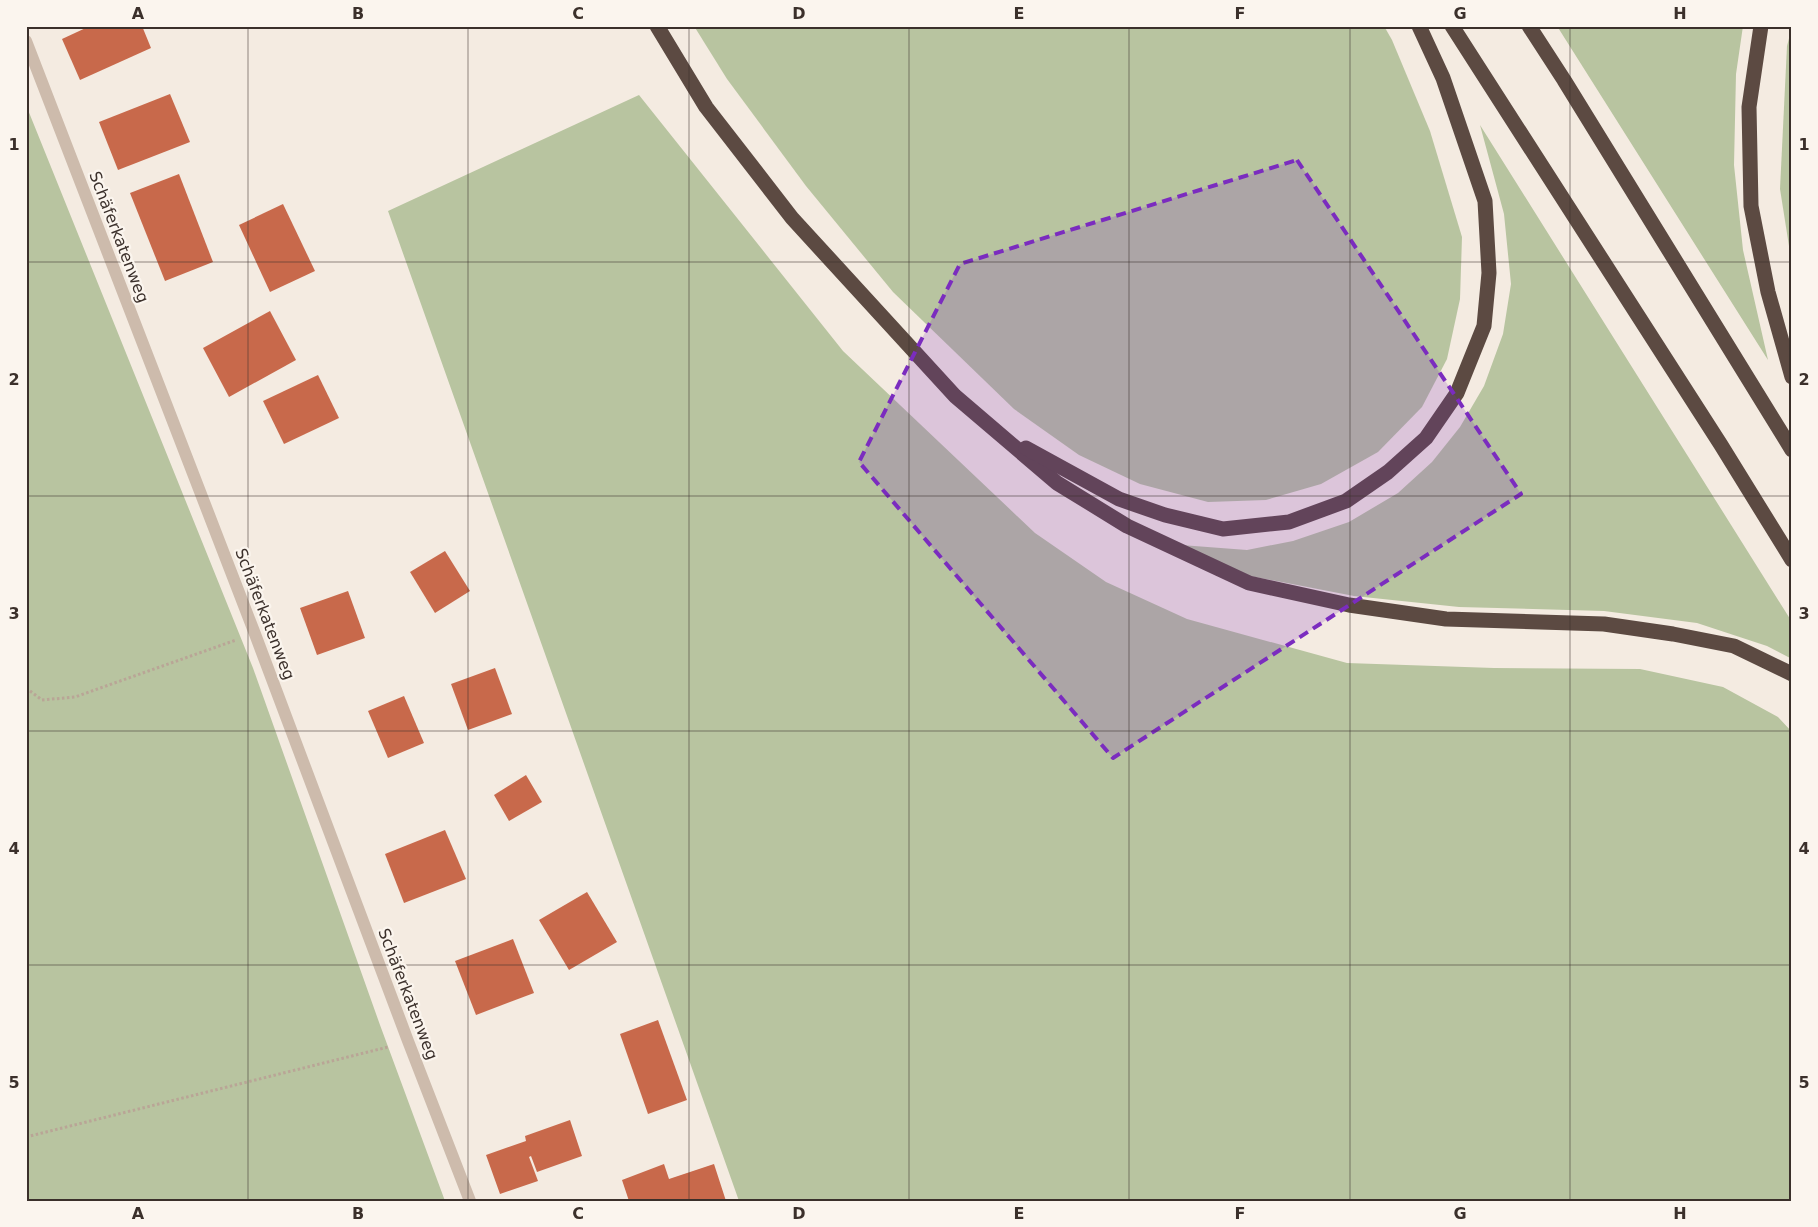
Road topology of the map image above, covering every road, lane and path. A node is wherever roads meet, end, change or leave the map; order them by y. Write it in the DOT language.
graph roads {
  1 [pos="658,26"];
  2 [pos="1419,26"];
  3 [pos="1452,26"];
  4 [pos="1529,26"];
  5 [pos="1760,26"];
  6 [pos="26,41"];
  7 [pos="1792,377"];
  8 [pos="999,432"];
  9 [pos="1792,450"];
  10 [pos="1792,560"];
  11 [pos="255,634"];
  12 [pos="1792,674"];
  13 [pos="26,688"];
  14 [pos="408,1041"];
  15 [pos="26,1137"];
  16 [pos="470,1201"];
  1 -- 8 [label="highway"];
  2 -- 8 [label="highway"];
  3 -- 10 [label="highway"];
  4 -- 9 [label="highway"];
  5 -- 7 [label="highway"];
  6 -- 11 [label="street, Schäferkatenweg"];
  8 -- 12 [label="highway"];
  11 -- 13 [label="path"];
  11 -- 14 [label="street, Schäferkatenweg"];
  14 -- 15 [label="path"];
  14 -- 16 [label="street, Schäferkatenweg"];
}
